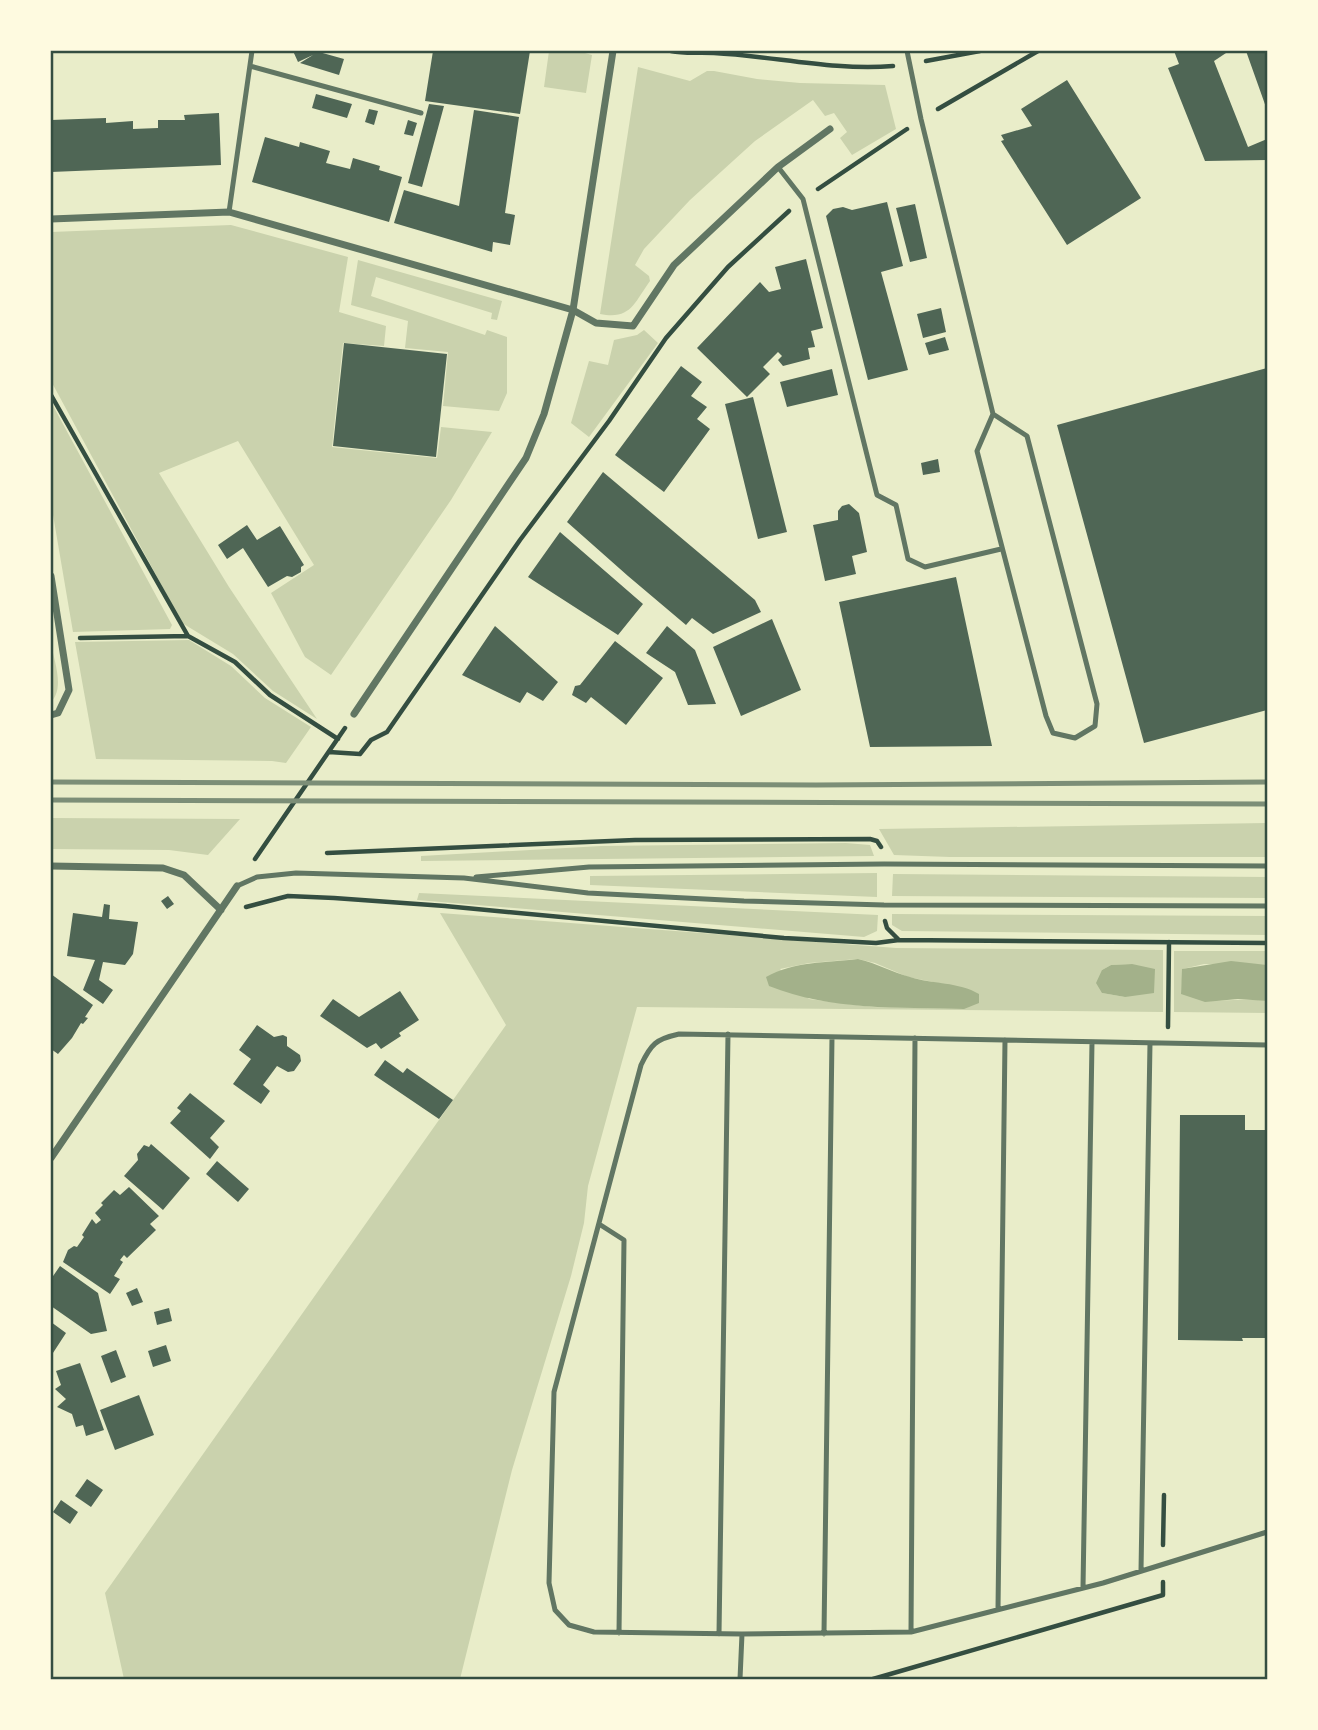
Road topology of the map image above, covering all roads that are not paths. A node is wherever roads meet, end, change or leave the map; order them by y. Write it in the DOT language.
graph roads {
  1 [pos="252,51"];
  2 [pos="613,51"];
  3 [pos="907,51"];
  4 [pos="250,66"];
  5 [pos="421,113"];
  6 [pos="830,129"];
  7 [pos="778,167"];
  8 [pos="229,212"];
  9 [pos="51,219"];
  10 [pos="573,310"];
  11 [pos="993,414"];
  12 [pos="1001,549"];
  13 [pos="51,576"];
  14 [pos="354,714"];
  15 [pos="51,715"];
  16 [pos="51,866"];
  17 [pos="1267,866"];
  18 [pos="464,878"];
  19 [pos="237,886"];
  20 [pos="1267,906"];
  21 [pos="221,910"];
  22 [pos="728,1034"];
  23 [pos="832,1037"];
  24 [pos="915,1038"];
  25 [pos="1005,1040"];
  26 [pos="1092,1042"];
  27 [pos="1150,1043"];
  28 [pos="1267,1045"];
  29 [pos="51,1158"];
  30 [pos="599,1224"];
  31 [pos="1267,1532"];
  32 [pos="1141,1571"];
  33 [pos="1083,1588"];
  34 [pos="998,1609"];
  35 [pos="911,1632"];
  36 [pos="619,1633"];
  37 [pos="719,1634"];
  38 [pos="742,1634"];
  39 [pos="824,1634"];
  40 [pos="740,1679"];
  1 -- 4 [label="lane"];
  2 -- 10 [label="street"];
  3 -- 11 [label="lane"];
  4 -- 5 [label="lane"];
  4 -- 8 [label="lane"];
  6 -- 7 [label="street"];
  7 -- 10 [label="street"];
  7 -- 12 [label="lane"];
  8 -- 9 [label="street"];
  8 -- 10 [label="street"];
  10 -- 14 [label="street"];
  11 -- 12 [label="lane"];
  11 -- 12 [label="lane"];
  13 -- 15 [label="street"];
  16 -- 21 [label="street"];
  17 -- 18 [label="lane"];
  18 -- 19 [label="lane"];
  18 -- 20 [label="lane"];
  19 -- 21 [label="street"];
  21 -- 29 [label="street"];
  22 -- 23 [label="lane"];
  22 -- 30 [label="lane"];
  22 -- 37 [label="lane"];
  23 -- 24 [label="lane"];
  23 -- 39 [label="lane"];
  24 -- 25 [label="lane"];
  24 -- 35 [label="lane"];
  25 -- 26 [label="lane"];
  25 -- 34 [label="lane"];
  26 -- 27 [label="lane"];
  26 -- 33 [label="lane"];
  27 -- 28 [label="lane"];
  27 -- 32 [label="lane"];
  30 -- 36 [label="lane"];
  30 -- 36 [label="lane"];
  31 -- 32 [label="lane"];
  32 -- 33 [label="lane"];
  33 -- 34 [label="lane"];
  34 -- 35 [label="lane"];
  35 -- 39 [label="lane"];
  36 -- 37 [label="lane"];
  37 -- 38 [label="lane"];
  38 -- 39 [label="lane"];
  38 -- 40 [label="lane"];
}
